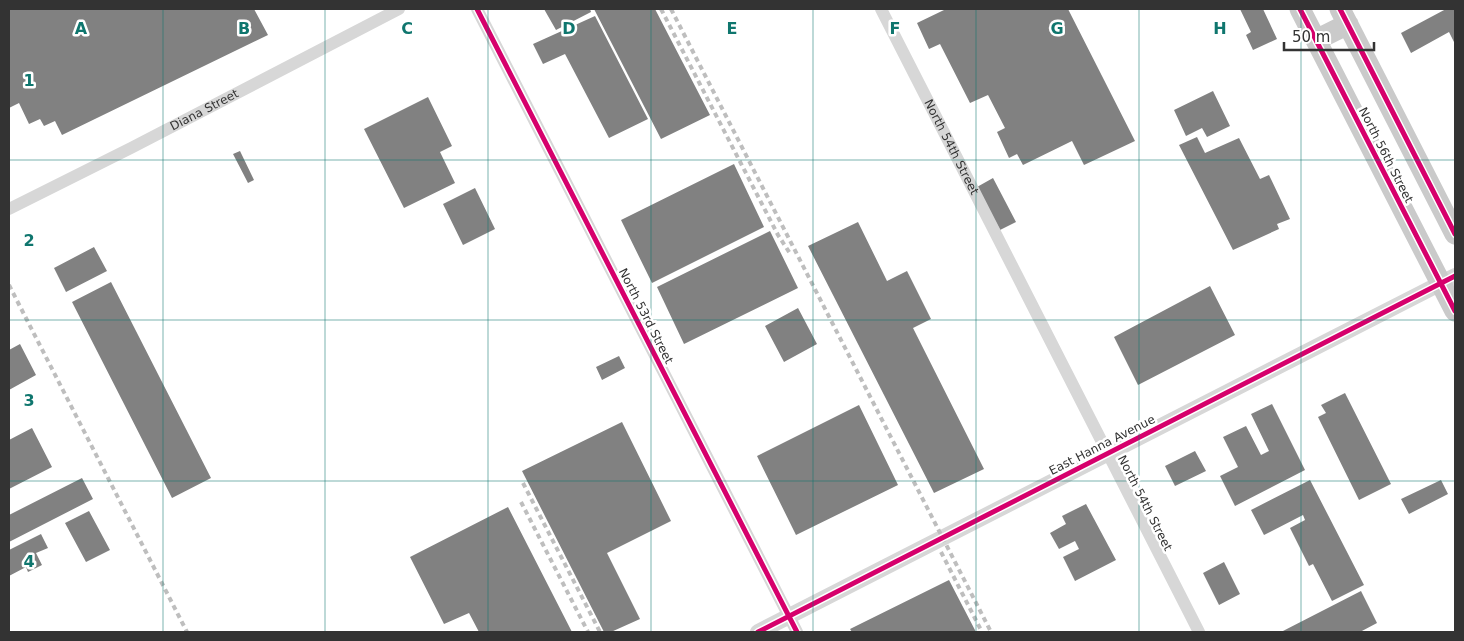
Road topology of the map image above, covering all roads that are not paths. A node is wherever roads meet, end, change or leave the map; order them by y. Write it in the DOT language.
graph roads {
  1 [pos="399,9"];
  2 [pos="477,9"];
  3 [pos="881,9"];
  4 [pos="1300,9"];
  5 [pos="1344,16"];
  6 [pos="1316,40"];
  7 [pos="9,209"];
  8 [pos="1455,234"];
  9 [pos="1448,279"];
  10 [pos="1455,311"];
  11 [pos="1108,452"];
  12 [pos="789,617"];
  13 [pos="758,632"];
  14 [pos="796,632"];
  15 [pos="1199,632"];
  1 -- 7 [label="street, Diana Street"];
  2 -- 12 [label="street, North 53rd Street"];
  3 -- 11 [label="street, North 54th Street"];
  4 -- 6 [label="main road, North 56th Street"];
  5 -- 6 [label="main road"];
  5 -- 8 [label="main road, North 56th Street"];
  6 -- 9 [label="main road, North 56th Street"];
  9 -- 10 [label="main road, North 56th Street"];
  9 -- 11 [label="street, East Hanna Avenue"];
  11 -- 12 [label="street, East Hanna Avenue"];
  11 -- 15 [label="street, North 54th Street"];
  12 -- 13 [label="street, East Hanna Avenue"];
  12 -- 14 [label="street, North 53rd Street"];
}
